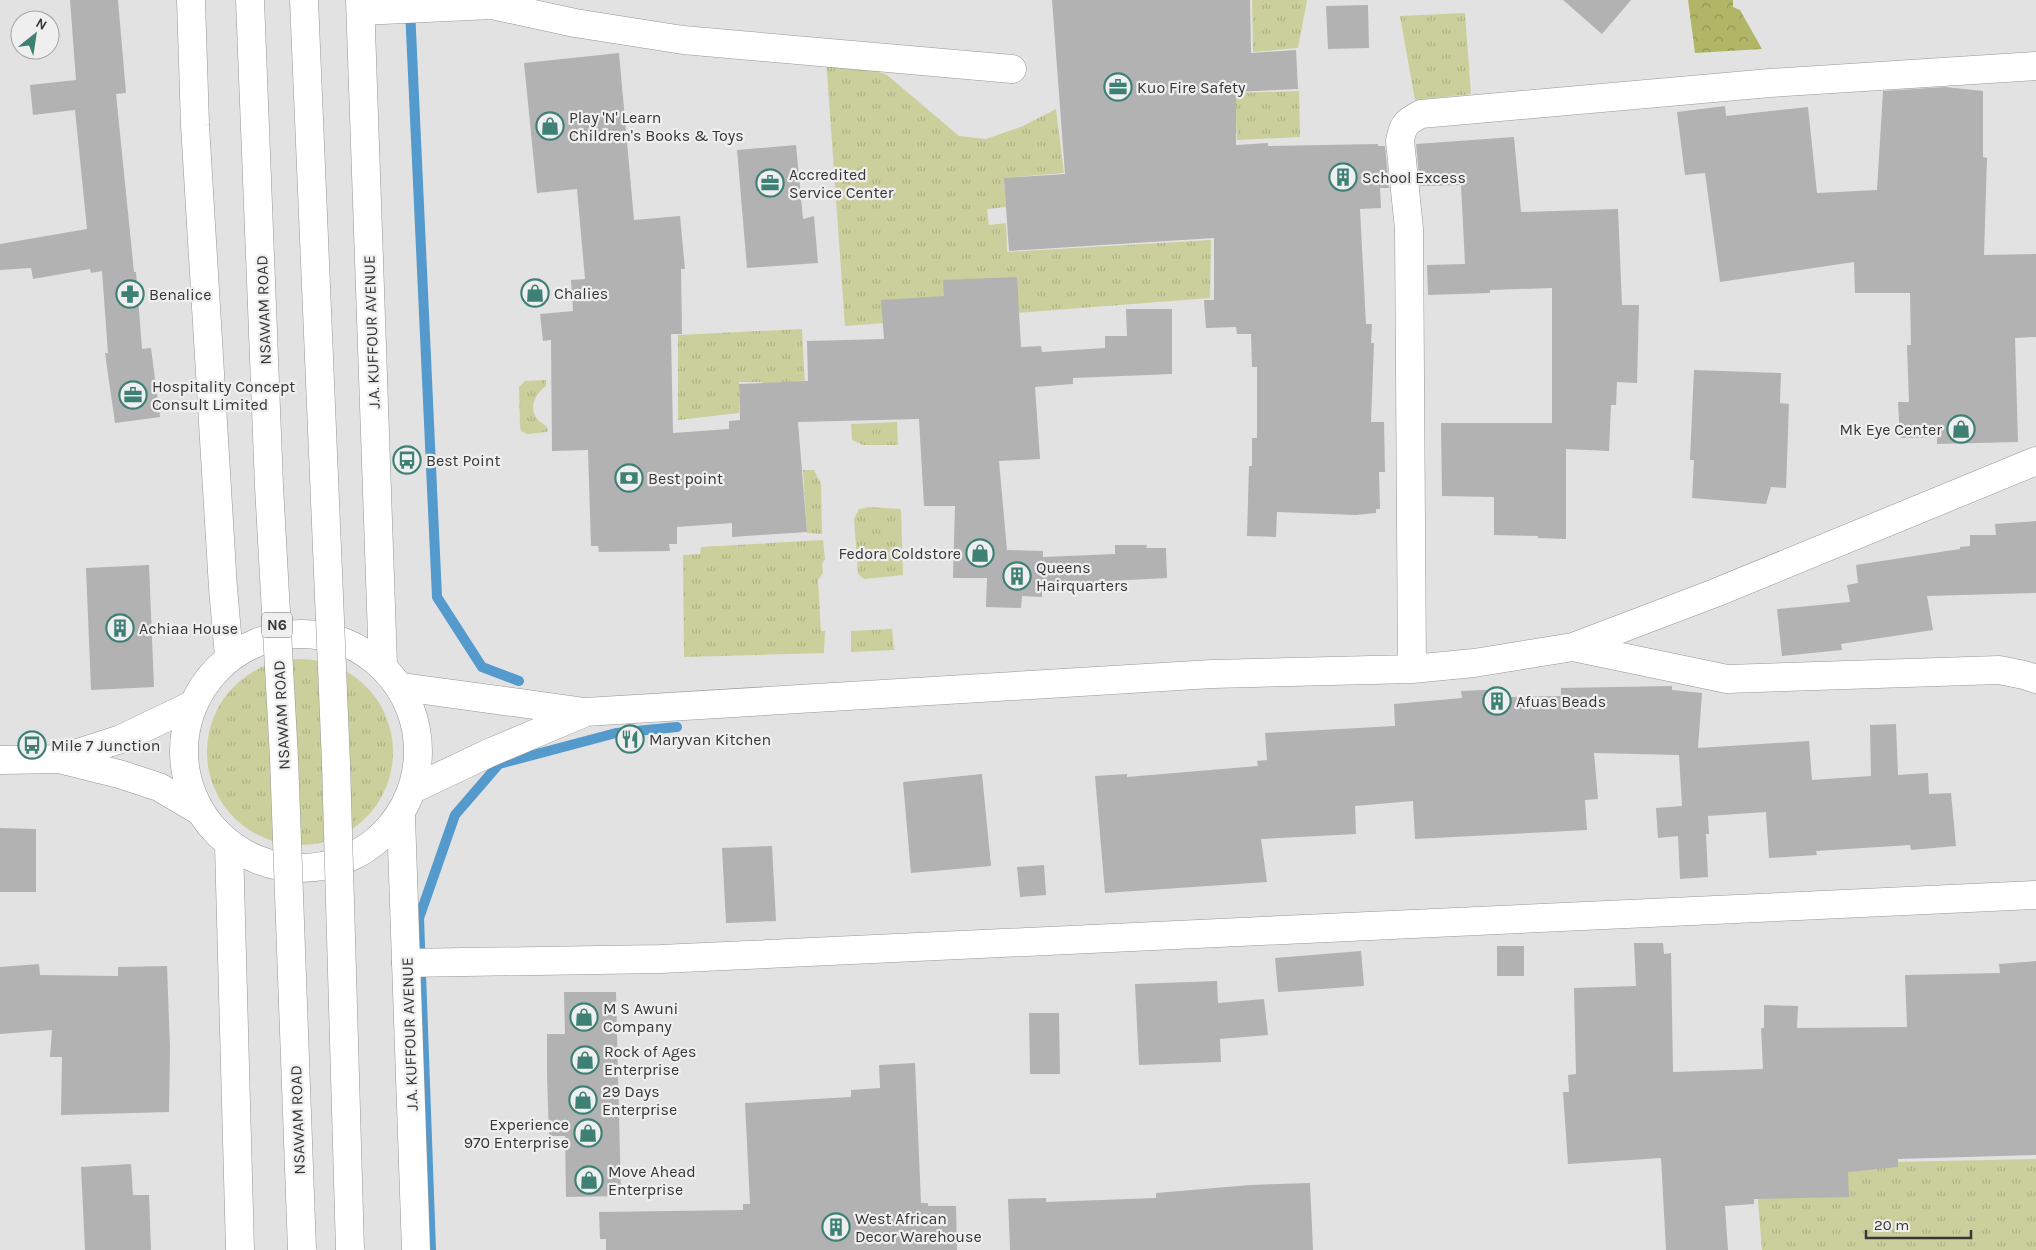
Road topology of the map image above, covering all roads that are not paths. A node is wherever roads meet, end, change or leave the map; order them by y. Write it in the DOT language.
graph roads {
  1 [pos="191,0"];
  2 [pos="250,0"];
  3 [pos="304,0"];
  4 [pos="360,5"];
  5 [pos="2036,66"];
  6 [pos="1012,70"];
  7 [pos="2036,461"];
  8 [pos="1573,647"];
  9 [pos="229,656"];
  10 [pos="383,665"];
  11 [pos="1412,669"];
  12 [pos="2036,679"];
  13 [pos="402,687"];
  14 [pos="190,706"];
  15 [pos="585,712"];
  16 [pos="59,759"];
  17 [pos="0,760"];
  18 [pos="415,788"];
  19 [pos="198,810"];
  20 [pos="401,817"];
  21 [pos="229,846"];
  22 [pos="2036,895"];
  23 [pos="406,963"];
  24 [pos="240,1250"];
  25 [pos="302,1250"];
  26 [pos="350,1250"];
  27 [pos="416,1250"];
  1 -- 9 [label="main road"];
  2 -- 25 [label="main road, NSAWAM ROAD / N6, bridge"];
  3 -- 26 [label="main road, bridge"];
  4 -- 6 [label="main road"];
  4 -- 10 [label="main road, J.A. KUFFOUR AVENUE"];
  5 -- 11 [label="main road"];
  7 -- 8 [label="main road"];
  8 -- 11 [label="main road"];
  8 -- 12 [label="main road"];
  9 -- 10 [label="main road"];
  9 -- 14 [label="main road"];
  10 -- 13 [label="main road"];
  11 -- 15 [label="main road"];
  13 -- 15 [label="main road"];
  13 -- 18 [label="main road"];
  14 -- 16 [label="main road"];
  14 -- 19 [label="main road"];
  15 -- 18 [label="main road"];
  16 -- 17 [label="main road"];
  16 -- 19 [label="main road"];
  18 -- 20 [label="main road"];
  19 -- 21 [label="main road"];
  20 -- 21 [label="main road"];
  20 -- 23 [label="main road, J.A. KUFFOUR AVENUE"];
  21 -- 24 [label="main road"];
  22 -- 23 [label="main road"];
  23 -- 27 [label="main road, J.A. KUFFOUR AVENUE"];
}
